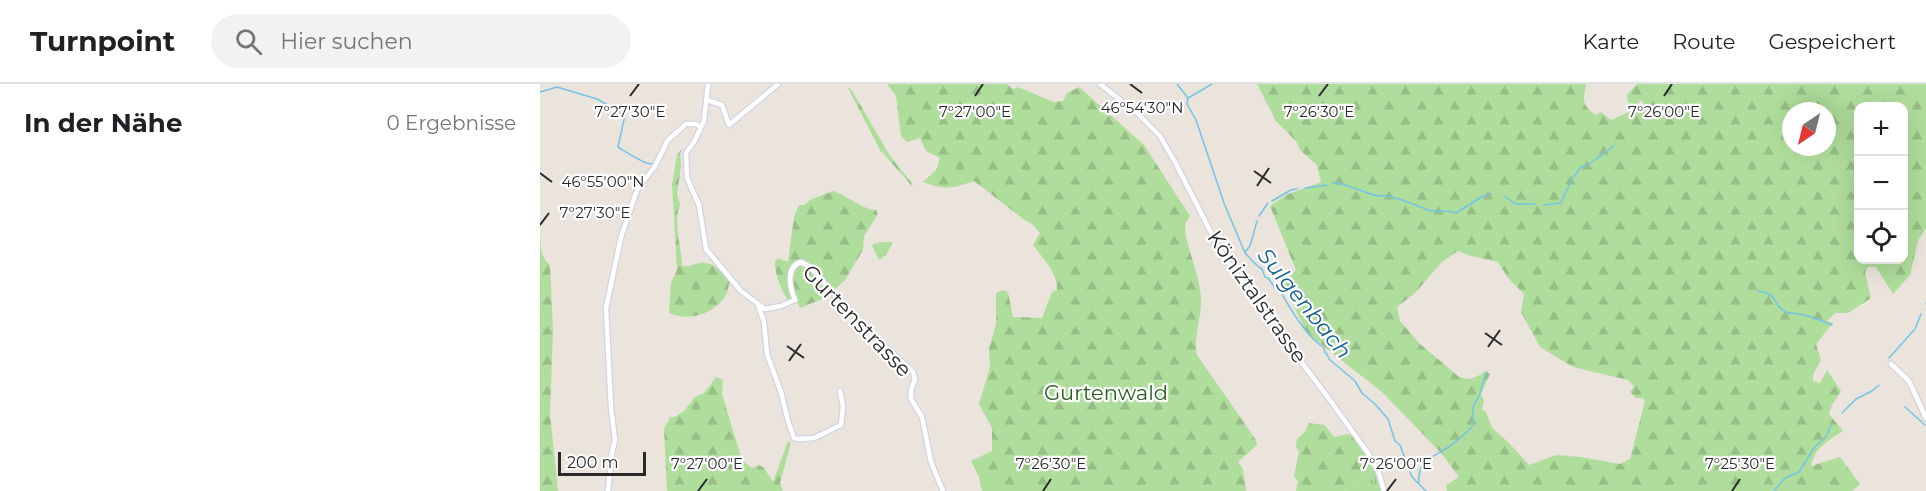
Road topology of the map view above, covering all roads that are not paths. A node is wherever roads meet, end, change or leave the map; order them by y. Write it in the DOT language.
graph roads {
  1 [pos="708,84"];
  2 [pos="778,84"];
  3 [pos="1100,84"];
  4 [pos="707,100"];
  5 [pos="701,126"];
  6 [pos="758,305"];
  7 [pos="1891,364"];
  8 [pos="840,391"];
  9 [pos="1926,418"];
  10 [pos="608,491"];
  11 [pos="943,491"];
  12 [pos="1384,491"];
  1 -- 4 [label="street"];
  2 -- 4 [label="street"];
  3 -- 12 [label="street, Köniztalstrasse"];
  4 -- 5 [label="street"];
  5 -- 6 [label="street"];
  5 -- 10 [label="street"];
  6 -- 8 [label="street"];
  6 -- 11 [label="street, Gurtenstrasse"];
  7 -- 9 [label="street"];
}
